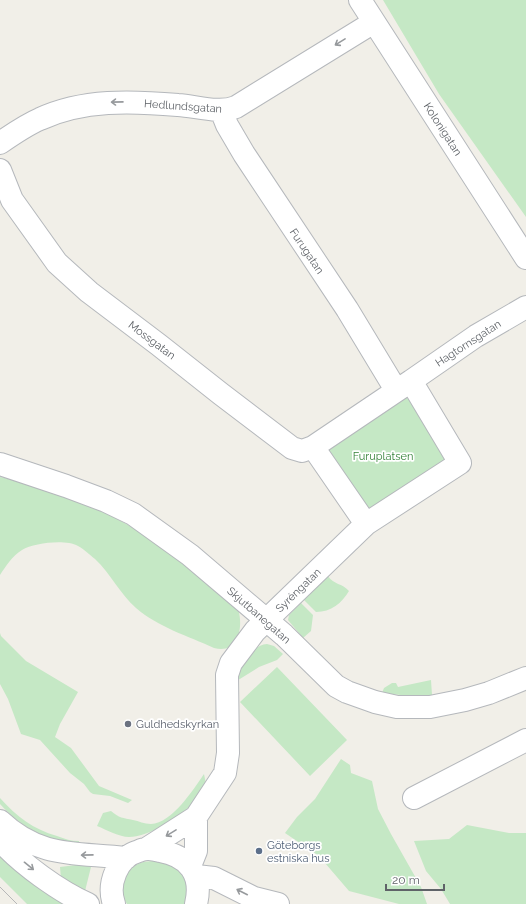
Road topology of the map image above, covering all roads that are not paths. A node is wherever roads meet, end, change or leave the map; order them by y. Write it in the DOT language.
graph roads {
  1 [pos="360,0"];
  2 [pos="374,22"];
  3 [pos="221,110"];
  4 [pos="0,142"];
  5 [pos="0,170"];
  6 [pos="6,204"];
  7 [pos="526,258"];
  8 [pos="526,307"];
  9 [pos="403,386"];
  10 [pos="313,447"];
  11 [pos="0,464"];
  12 [pos="366,524"];
  13 [pos="267,620"];
  14 [pos="526,678"];
  15 [pos="526,740"];
  16 [pos="414,798"];
  17 [pos="196,817"];
  18 [pos="0,821"];
  19 [pos="0,840"];
  20 [pos="146,849"];
  21 [pos="126,858"];
  22 [pos="193,871"];
  23 [pos="88,904"];
  24 [pos="114,904"];
  25 [pos="196,904"];
  26 [pos="278,904"];
  1 -- 2 [label="street, Kolonigatan"];
  2 -- 3 [label="street, Hedlundsgatan, one-way"];
  2 -- 7 [label="street, Kolonigatan"];
  3 -- 4 [label="street, Hedlundsgatan, one-way"];
  3 -- 9 [label="street, Furugatan"];
  5 -- 6 [label="street, Mossgatan"];
  6 -- 10 [label="street, Mossgatan"];
  8 -- 9 [label="street, Hagtornsgatan"];
  9 -- 10 [label="street"];
  9 -- 12 [label="street"];
  10 -- 12 [label="street"];
  11 -- 13 [label="street, Skjutbanegatan"];
  12 -- 13 [label="street, Syréngatan"];
  13 -- 14 [label="street, Skjutbanegatan"];
  13 -- 17 [label="street, Syréngatan"];
  15 -- 16 [label="street"];
  17 -- 20 [label="street, Syréngatan, one-way"];
  17 -- 22 [label="street"];
  21 -- 18 [label="street, one-way"];
  19 -- 23 [label="street, one-way"];
  20 -- 21 [label="street, Syréngatan"];
  20 -- 22 [label="street"];
  21 -- 24 [label="street"];
  22 -- 25 [label="street"];
  26 -- 22 [label="street, one-way"];
}
